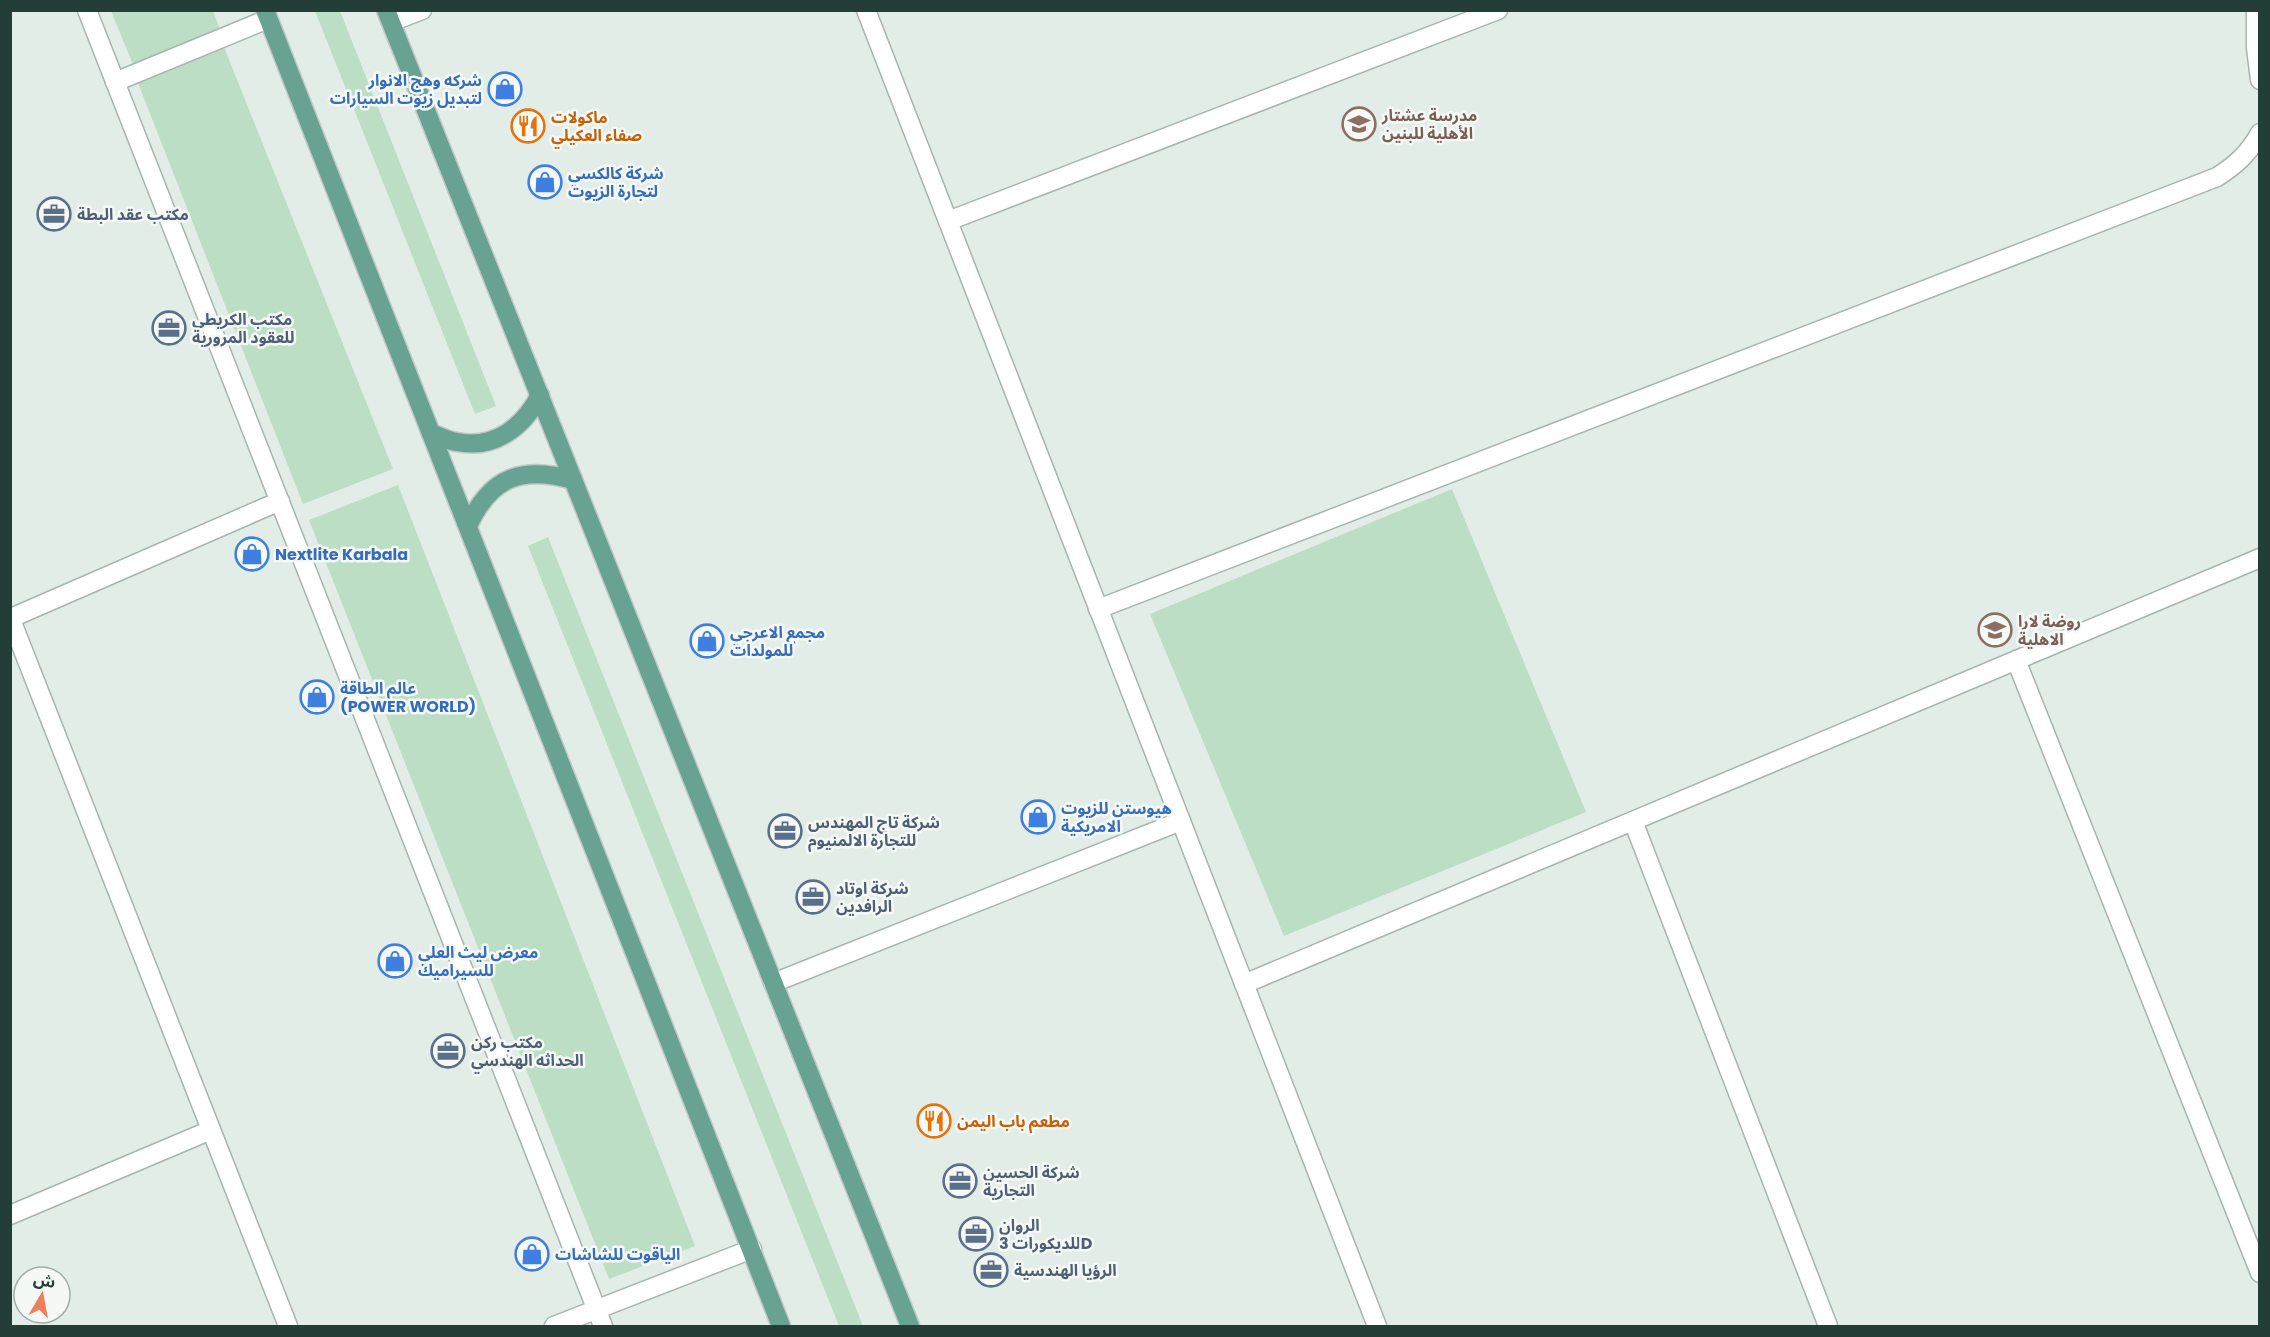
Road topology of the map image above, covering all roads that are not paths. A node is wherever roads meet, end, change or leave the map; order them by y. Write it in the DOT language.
graph roads {
  1 [pos="87,10"];
  2 [pos="422,10"];
  3 [pos="866,10"];
  4 [pos="1498,10"];
  5 [pos="2258,11"];
  6 [pos="266,15"];
  7 [pos="389,16"];
  8 [pos="2259,80"];
  9 [pos="115,82"];
  10 [pos="2259,133"];
  11 [pos="948,221"];
  12 [pos="540,395"];
  13 [pos="431,433"];
  14 [pos="573,480"];
  15 [pos="280,501"];
  16 [pos="468,526"];
  17 [pos="2259,558"];
  18 [pos="1098,609"];
  19 [pos="11,618"];
  20 [pos="2016,660"];
  21 [pos="1181,821"];
  22 [pos="1633,821"];
  23 [pos="773,983"];
  24 [pos="1244,984"];
  25 [pos="211,1130"];
  26 [pos="10,1215"];
  27 [pos="752,1249"];
  28 [pos="2259,1273"];
  29 [pos="600,1318"];
  30 [pos="288,1326"];
  31 [pos="554,1326"];
  32 [pos="782,1326"];
  33 [pos="910,1326"];
  34 [pos="1377,1326"];
  35 [pos="1828,1326"];
  1 -- 9 [label="street"];
  2 -- 7 [label="street"];
  3 -- 11 [label="street"];
  4 -- 11 [label="street"];
  5 -- 8 [label="street"];
  6 -- 9 [label="street"];
  6 -- 13 [label="main road"];
  7 -- 12 [label="main road"];
  9 -- 15 [label="street"];
  10 -- 18 [label="street"];
  11 -- 18 [label="street"];
  12 -- 13 [label="main road"];
  12 -- 14 [label="main road"];
  13 -- 16 [label="main road"];
  14 -- 16 [label="main road"];
  14 -- 23 [label="main road"];
  15 -- 19 [label="street"];
  15 -- 29 [label="street"];
  16 -- 27 [label="main road"];
  17 -- 20 [label="street"];
  18 -- 21 [label="street"];
  19 -- 25 [label="street"];
  20 -- 22 [label="street"];
  20 -- 28 [label="street"];
  21 -- 23 [label="street"];
  21 -- 24 [label="street"];
  22 -- 24 [label="street"];
  22 -- 35 [label="street"];
  23 -- 33 [label="main road"];
  24 -- 34 [label="street"];
  25 -- 26 [label="street"];
  25 -- 30 [label="street"];
  27 -- 29 [label="street"];
  27 -- 32 [label="main road"];
  29 -- 31 [label="street"];
}
